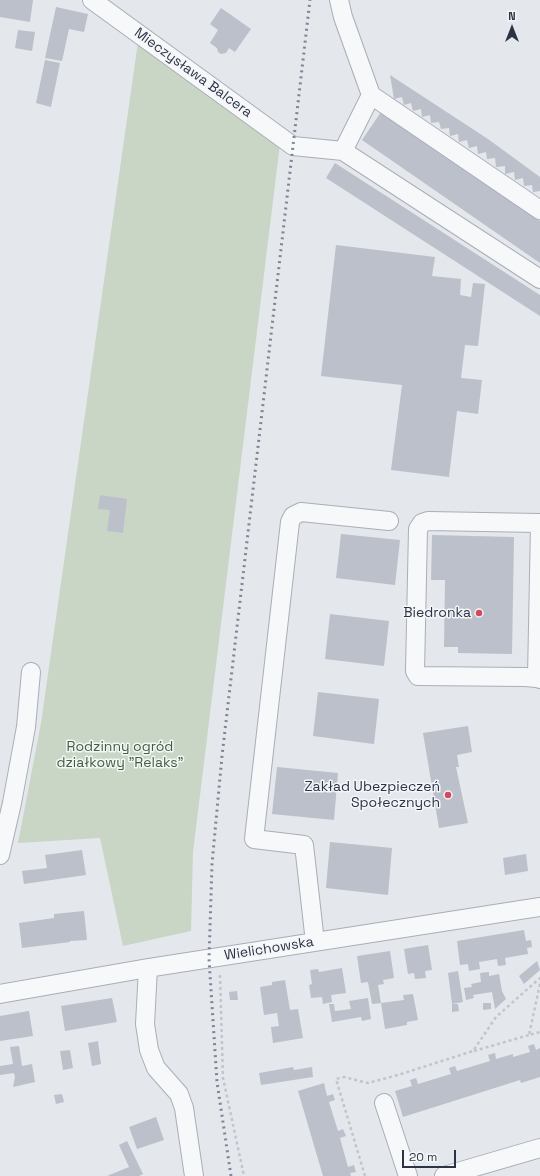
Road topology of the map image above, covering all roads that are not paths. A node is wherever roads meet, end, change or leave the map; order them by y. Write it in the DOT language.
graph roads {
  1 [pos="92,0"];
  2 [pos="339,0"];
  3 [pos="371,95"];
  4 [pos="342,151"];
  5 [pos="540,210"];
  6 [pos="540,280"];
  7 [pos="389,521"];
  8 [pos="540,523"];
  9 [pos="31,672"];
  10 [pos="539,679"];
  11 [pos="0,855"];
  12 [pos="539,906"];
  13 [pos="315,942"];
  14 [pos="148,968"];
  15 [pos="0,994"];
  16 [pos="384,1103"];
  17 [pos="540,1148"];
  18 [pos="194,1176"];
  19 [pos="408,1176"];
  20 [pos="444,1176"];
  1 -- 4 [label="street, Mieczysława Balcera"];
  2 -- 3 [label="street"];
  3 -- 4 [label="street"];
  3 -- 5 [label="street"];
  4 -- 6 [label="street"];
  7 -- 13 [label="street"];
  8 -- 10 [label="street"];
  8 -- 10 [label="street"];
  9 -- 11 [label="street"];
  12 -- 13 [label="street, Wielichowska"];
  13 -- 14 [label="street, Wielichowska"];
  14 -- 15 [label="street, Wielichowska"];
  14 -- 18 [label="street"];
  16 -- 19 [label="street"];
  17 -- 20 [label="street"];
}
